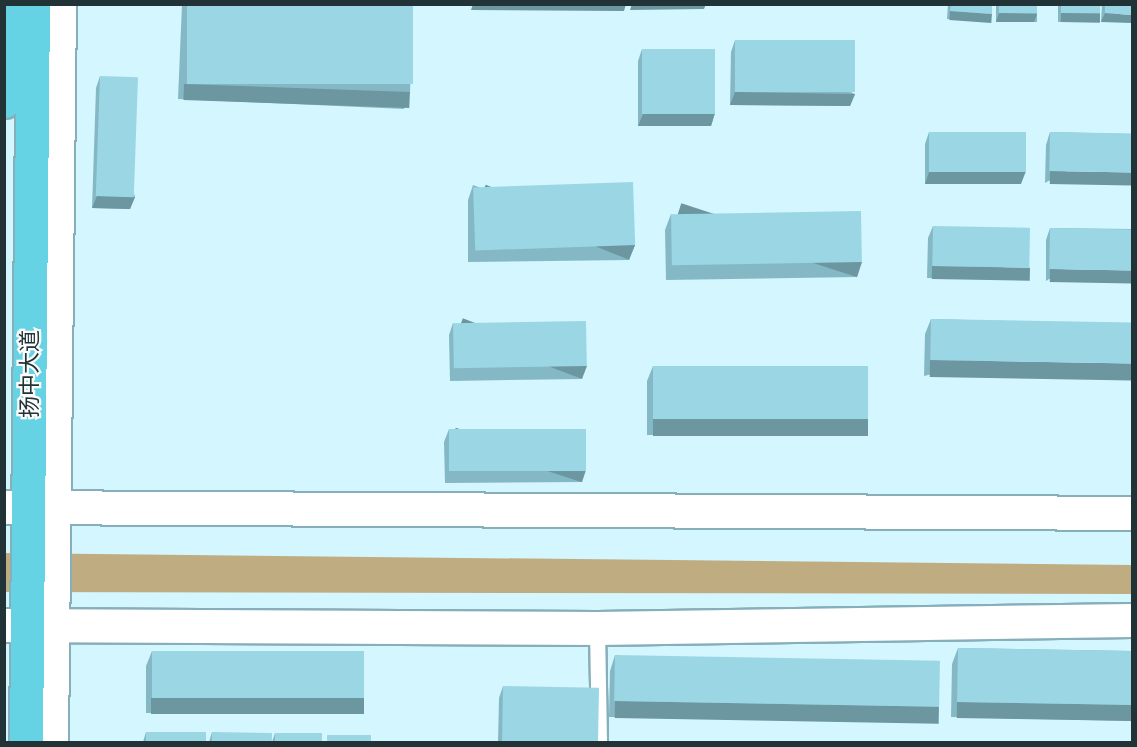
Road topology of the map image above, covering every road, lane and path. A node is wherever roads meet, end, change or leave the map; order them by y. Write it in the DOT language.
graph roads {
  1 [pos="6,4"];
  2 [pos="33,4"];
  3 [pos="62,4"];
  4 [pos="4,101"];
  5 [pos="30,508"];
  6 [pos="1132,513"];
  7 [pos="1132,620"];
  8 [pos="29,624"];
  9 [pos="597,628"];
  10 [pos="26,742"];
  11 [pos="54,742"];
  12 [pos="599,742"];
  1 -- 4 [label="main road"];
  2 -- 5 [label="main road, 扬中大道"];
  3 -- 5 [label="street"];
  5 -- 6 [label="street"];
  5 -- 8 [label="main road, 扬中大道"];
  7 -- 9 [label="street"];
  8 -- 9 [label="street"];
  8 -- 10 [label="main road, 扬中大道"];
  8 -- 11 [label="street"];
  9 -- 12 [label="lane"];
}
